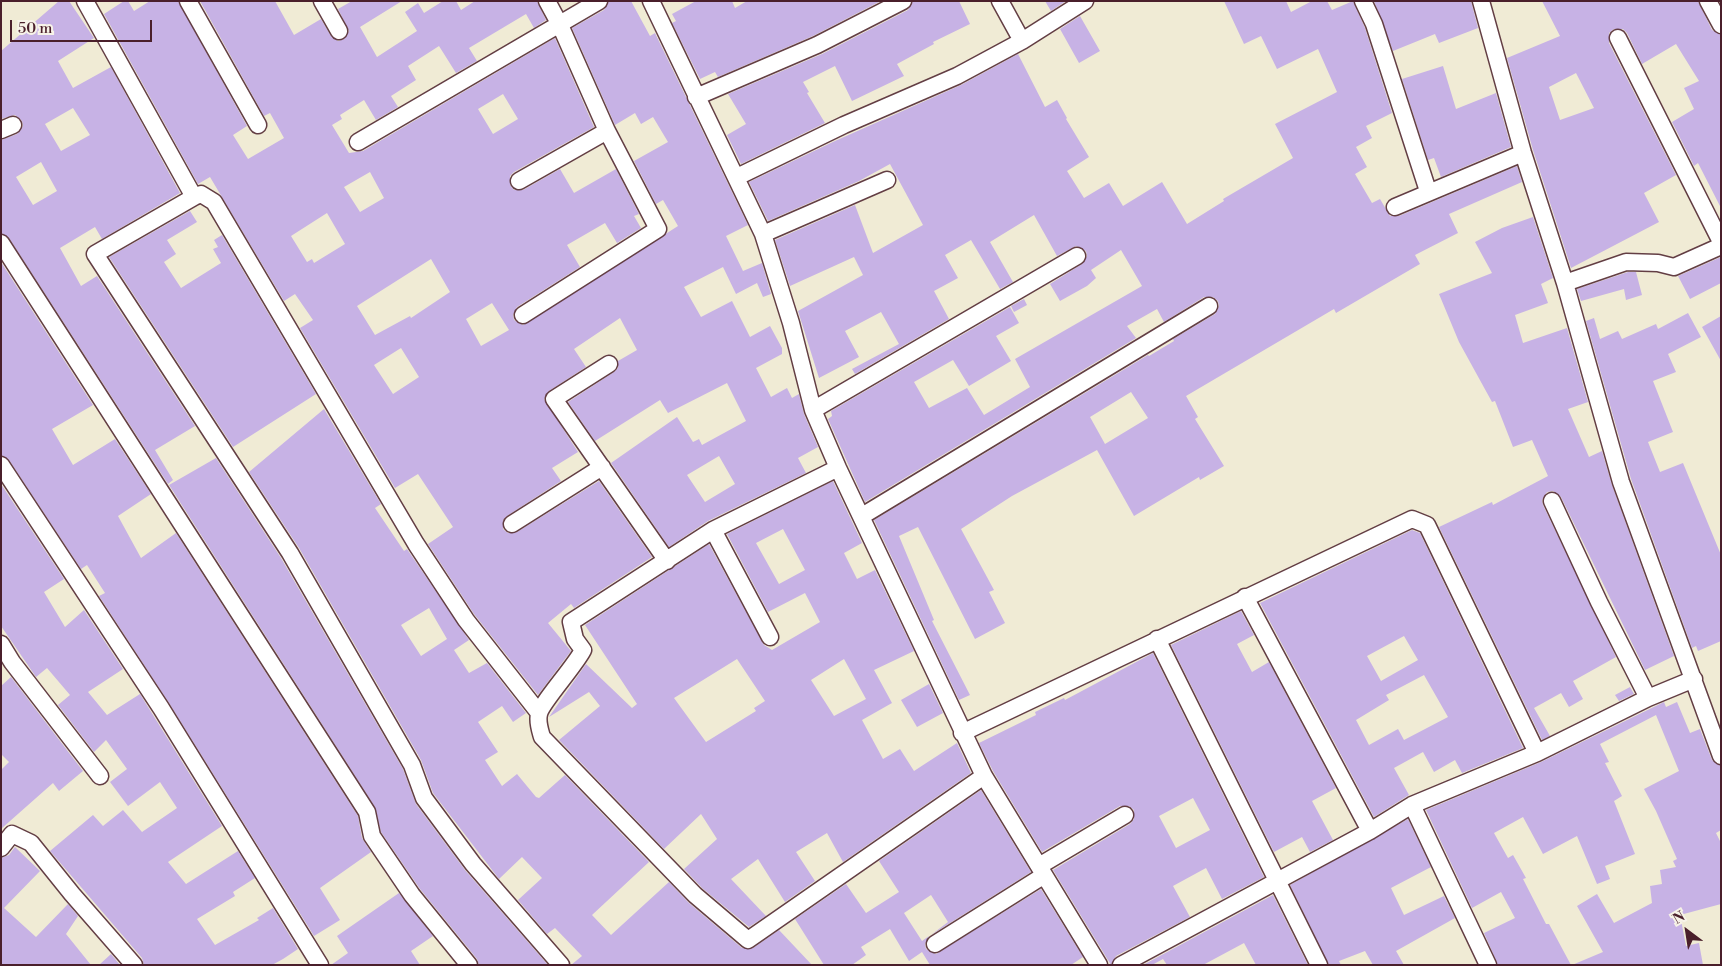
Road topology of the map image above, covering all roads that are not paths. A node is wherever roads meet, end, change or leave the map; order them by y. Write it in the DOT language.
graph roads {
  1 [pos="84,1"];
  2 [pos="188,1"];
  3 [pos="322,1"];
  4 [pos="547,1"];
  5 [pos="599,1"];
  6 [pos="651,1"];
  7 [pos="903,1"];
  8 [pos="1000,1"];
  9 [pos="1085,1"];
  10 [pos="1363,1"];
  11 [pos="1481,1"];
  12 [pos="1708,1"];
  13 [pos="560,25"];
  14 [pos="1721,25"];
  15 [pos="339,31"];
  16 [pos="1618,38"];
  17 [pos="1022,41"];
  18 [pos="696,97"];
  19 [pos="258,125"];
  20 [pos="607,131"];
  21 [pos="358,142"];
  22 [pos="1523,153"];
  23 [pos="738,177"];
  24 [pos="887,180"];
  25 [pos="519,182"];
  26 [pos="1428,191"];
  27 [pos="194,196"];
  28 [pos="1395,207"];
  29 [pos="763,234"];
  30 [pos="1721,242"];
  31 [pos="1,243"];
  32 [pos="1721,246"];
  33 [pos="1077,256"];
  34 [pos="1564,283"];
  35 [pos="1209,306"];
  36 [pos="523,314"];
  37 [pos="609,364"];
  38 [pos="813,410"];
  39 [pos="1,465"];
  40 [pos="602,467"];
  41 [pos="838,468"];
  42 [pos="1552,500"];
  43 [pos="862,516"];
  44 [pos="512,524"];
  45 [pos="713,530"];
  46 [pos="667,561"];
  47 [pos="1245,597"];
  48 [pos="770,637"];
  49 [pos="1157,640"];
  50 [pos="1,644"];
  51 [pos="1694,679"];
  52 [pos="1648,698"];
  53 [pos="539,713"];
  54 [pos="962,733"];
  55 [pos="1537,753"];
  56 [pos="1721,756"];
  57 [pos="100,776"];
  58 [pos="984,776"];
  59 [pos="1412,805"];
  60 [pos="1125,815"];
  61 [pos="1370,831"];
  62 [pos="1,848"];
  63 [pos="1041,871"];
  64 [pos="1277,880"];
  65 [pos="935,944"];
  66 [pos="1094,963"];
  67 [pos="134,965"];
  68 [pos="320,965"];
  69 [pos="469,965"];
  70 [pos="561,965"];
  71 [pos="1121,965"];
  72 [pos="1319,965"];
  73 [pos="1488,965"];
  1 -- 27 [label="street"];
  2 -- 19 [label="street"];
  3 -- 15 [label="street"];
  4 -- 13 [label="street"];
  5 -- 13 [label="street"];
  6 -- 18 [label="street"];
  7 -- 18 [label="street"];
  8 -- 17 [label="street"];
  9 -- 17 [label="street"];
  10 -- 26 [label="street"];
  11 -- 22 [label="street"];
  12 -- 14 [label="street"];
  13 -- 20 [label="street"];
  13 -- 21 [label="street"];
  16 -- 30 [label="street"];
  17 -- 23 [label="street"];
  18 -- 23 [label="street"];
  20 -- 25 [label="street"];
  20 -- 36 [label="street"];
  22 -- 26 [label="street"];
  22 -- 34 [label="street"];
  23 -- 29 [label="street"];
  24 -- 29 [label="street"];
  26 -- 28 [label="street"];
  27 -- 53 [label="street"];
  27 -- 70 [label="street"];
  29 -- 38 [label="street"];
  31 -- 69 [label="street"];
  32 -- 34 [label="street"];
  33 -- 38 [label="street"];
  34 -- 51 [label="street"];
  35 -- 43 [label="street"];
  37 -- 40 [label="street"];
  38 -- 41 [label="street"];
  39 -- 68 [label="street"];
  40 -- 44 [label="street"];
  40 -- 46 [label="street"];
  41 -- 43 [label="street"];
  41 -- 45 [label="street"];
  42 -- 52 [label="street"];
  43 -- 54 [label="street"];
  45 -- 46 [label="street"];
  45 -- 48 [label="street"];
  46 -- 53 [label="street"];
  47 -- 49 [label="street"];
  47 -- 55 [label="street"];
  47 -- 61 [label="street"];
  49 -- 54 [label="street"];
  49 -- 64 [label="street"];
  50 -- 57 [label="street"];
  51 -- 52 [label="street"];
  51 -- 56 [label="street"];
  52 -- 55 [label="street"];
  53 -- 58 [label="street"];
  54 -- 58 [label="street"];
  55 -- 59 [label="street"];
  58 -- 63 [label="street"];
  59 -- 61 [label="street"];
  59 -- 73 [label="street"];
  60 -- 63 [label="street"];
  61 -- 64 [label="street"];
  62 -- 67 [label="street"];
  63 -- 65 [label="street"];
  63 -- 66 [label="street"];
  64 -- 71 [label="street"];
  64 -- 72 [label="street"];
}
